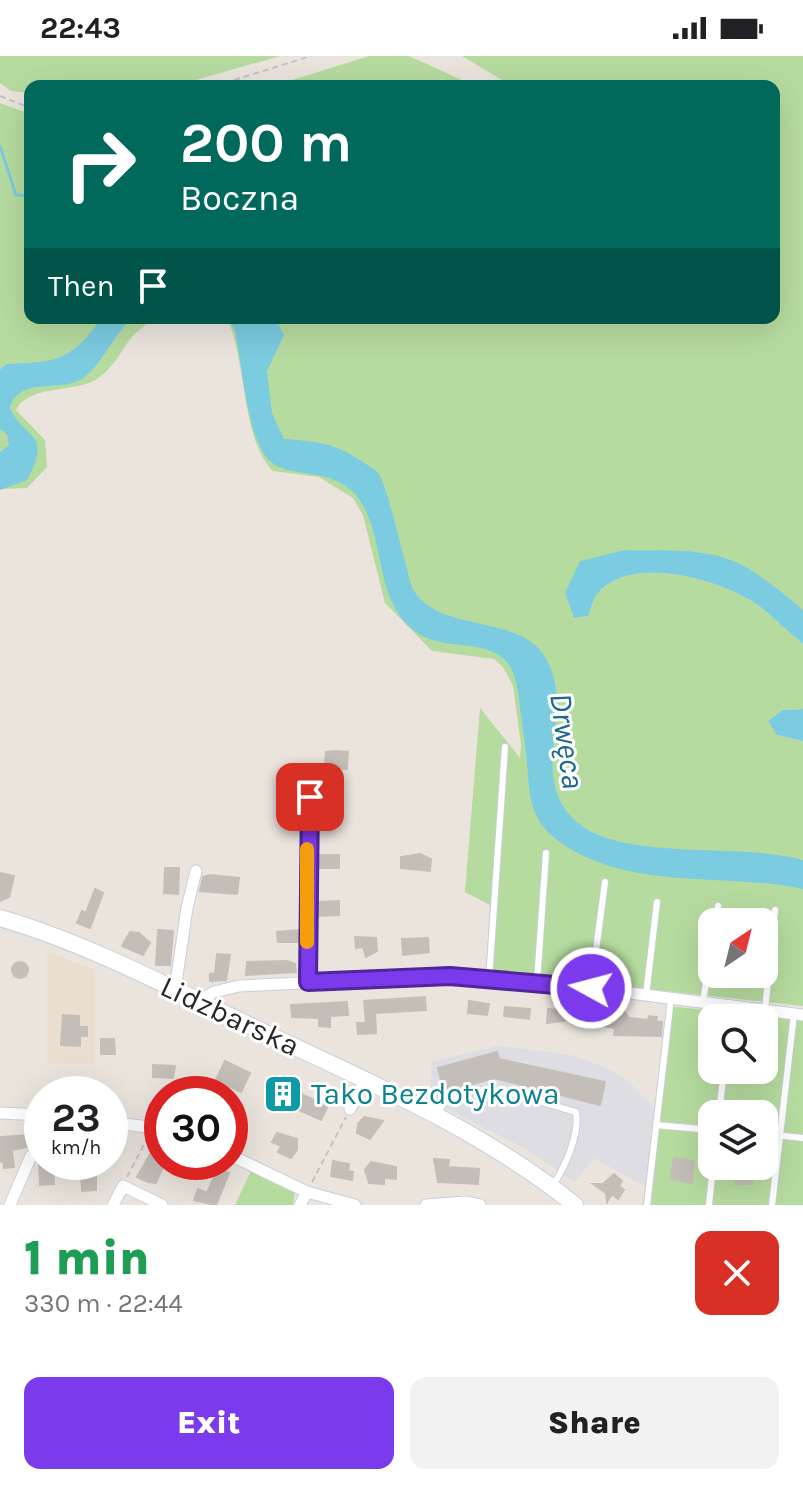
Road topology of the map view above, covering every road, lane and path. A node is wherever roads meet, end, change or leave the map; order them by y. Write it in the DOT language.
graph roads {
  1 [pos="311,56"];
  2 [pos="234,80"];
  3 [pos="0,96"];
  4 [pos="24,106"];
  5 [pos="505,747"];
  6 [pos="310,797"];
  7 [pos="546,853"];
  8 [pos="196,871"];
  9 [pos="605,882"];
  10 [pos="657,902"];
  11 [pos="0,918"];
  12 [pos="489,979"];
  13 [pos="308,982"];
  14 [pos="537,982"];
  15 [pos="591,988"];
  16 [pos="705,988"];
  17 [pos="175,990"];
  18 [pos="646,995"];
  19 [pos="671,998"];
  20 [pos="199,1001"];
  21 [pos="703,1002"];
  22 [pos="709,1004"];
  23 [pos="778,1012"];
  24 [pos="798,1014"];
  25 [pos="365,1080"];
  26 [pos="350,1109"];
  27 [pos="0,1113"];
  28 [pos="24,1114"];
  29 [pos="436,1115"];
  30 [pos="656,1125"];
  31 [pos="698,1129"];
  32 [pos="779,1135"];
  33 [pos="803,1138"];
  34 [pos="144,1151"];
  35 [pos="248,1164"];
  36 [pos="24,1172"];
  37 [pos="712,1180"];
  38 [pos="123,1186"];
  39 [pos="552,1186"];
  40 [pos="307,1192"];
  41 [pos="10,1205"];
  42 [pos="113,1205"];
  43 [pos="162,1205"];
  44 [pos="300,1205"];
  45 [pos="355,1205"];
  46 [pos="426,1205"];
  47 [pos="480,1205"];
  48 [pos="575,1205"];
  49 [pos="647,1205"];
  50 [pos="709,1205"];
  51 [pos="772,1205"];
  1 -- 2 [label="path"];
  3 -- 4 [label="path"];
  5 -- 12 [label="lane"];
  6 -- 13 [label="street"];
  7 -- 14 [label="lane"];
  8 -- 17 [label="street"];
  9 -- 15 [label="lane"];
  10 -- 18 [label="lane"];
  11 -- 17 [label="main road, Lidzbarska"];
  12 -- 13 [label="street"];
  12 -- 14 [label="street"];
  13 -- 20 [label="street"];
  14 -- 15 [label="street"];
  15 -- 18 [label="street"];
  16 -- 21 [label="lane"];
  17 -- 20 [label="main road, Lidzbarska"];
  18 -- 19 [label="street"];
  19 -- 21 [label="street"];
  19 -- 30 [label="lane"];
  20 -- 25 [label="main road, Lidzbarska"];
  21 -- 22 [label="street"];
  23 -- 24 [label="street"];
  24 -- 32 [label="lane"];
  25 -- 26 [label="street"];
  25 -- 29 [label="main road, Lidzbarska"];
  26 -- 40 [label="path"];
  27 -- 28 [label="street"];
  29 -- 39 [label="main road, Lidzbarska"];
  29 -- 39 [label="lane"];
  30 -- 31 [label="lane"];
  30 -- 49 [label="lane"];
  32 -- 33 [label="lane"];
  32 -- 51 [label="lane"];
  34 -- 38 [label="path"];
  35 -- 40 [label="street"];
  36 -- 41 [label="street"];
  37 -- 50 [label="lane"];
  38 -- 42 [label="street"];
  38 -- 43 [label="street"];
  39 -- 48 [label="main road, Lidzbarska"];
  40 -- 44 [label="street"];
  40 -- 45 [label="street"];
  46 -- 47 [label="street"];
}
